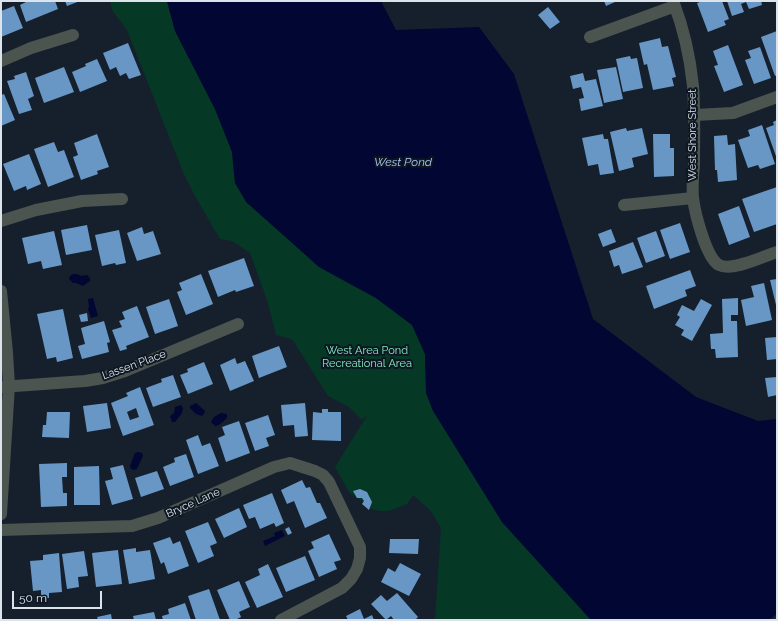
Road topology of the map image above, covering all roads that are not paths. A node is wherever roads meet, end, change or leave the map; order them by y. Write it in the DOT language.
graph roads {
  1 [pos="674,4"];
  2 [pos="73,35"];
  3 [pos="590,37"];
  4 [pos="1,61"];
  5 [pos="777,97"];
  6 [pos="695,115"];
  7 [pos="693,198"];
  8 [pos="122,199"];
  9 [pos="624,205"];
  10 [pos="1,221"];
  11 [pos="777,252"];
  12 [pos="1,291"];
  13 [pos="238,324"];
  14 [pos="5,387"];
  15 [pos="1,514"];
  16 [pos="1,530"];
  17 [pos="281,620"];
  1 -- 3 [label="street"];
  1 -- 6 [label="street, West Shore Street"];
  2 -- 4 [label="street"];
  5 -- 6 [label="street"];
  6 -- 7 [label="street, West Shore Street"];
  7 -- 9 [label="street"];
  7 -- 11 [label="street, West Shore Street"];
  8 -- 10 [label="street"];
  12 -- 14 [label="street"];
  13 -- 14 [label="street, Lassen Place"];
  14 -- 15 [label="street"];
  16 -- 17 [label="street, Bryce Lane"];
}
